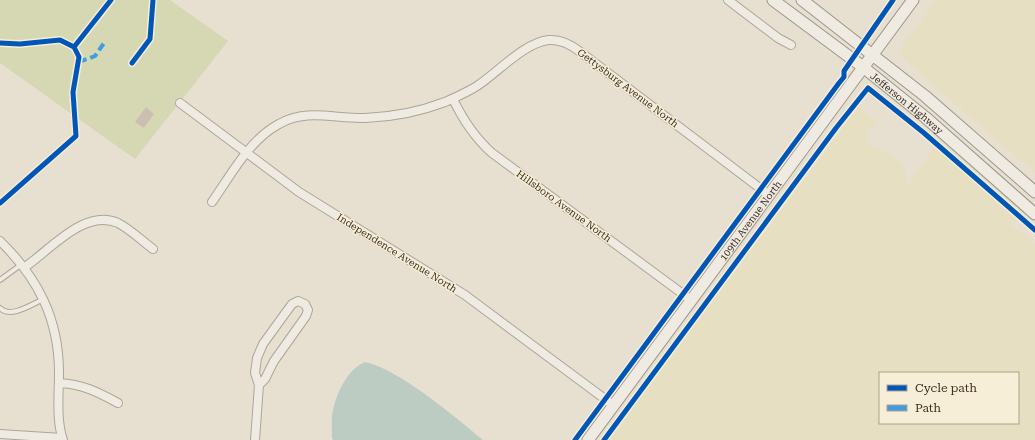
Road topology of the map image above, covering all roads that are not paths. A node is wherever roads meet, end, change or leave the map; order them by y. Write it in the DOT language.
graph roads {
  1 [pos="728,0"];
  2 [pos="773,0"];
  3 [pos="802,0"];
  4 [pos="913,0"];
  5 [pos="791,45"];
  6 [pos="872,54"];
  7 [pos="863,67"];
  8 [pos="453,98"];
  9 [pos="180,103"];
  10 [pos="246,154"];
  11 [pos="1035,192"];
  12 [pos="769,195"];
  13 [pos="212,202"];
  14 [pos="1035,214"];
  15 [pos="0,241"];
  16 [pos="153,249"];
  17 [pos="24,266"];
  18 [pos="0,280"];
  19 [pos="44,299"];
  20 [pos="691,300"];
  21 [pos="0,308"];
  22 [pos="59,383"];
  23 [pos="259,385"];
  24 [pos="118,403"];
  25 [pos="614,405"];
  26 [pos="0,434"];
  27 [pos="62,439"];
  28 [pos="255,440"];
  29 [pos="588,440"];
  1 -- 5 [label="street"];
  2 -- 7 [label="street, Jefferson Highway"];
  3 -- 6 [label="street, Jefferson Highway"];
  4 -- 6 [label="street, 109th Avenue North"];
  6 -- 7 [label="street, 109th Avenue North"];
  6 -- 11 [label="street, Jefferson Highway"];
  7 -- 12 [label="street, 109th Avenue North"];
  7 -- 14 [label="street, Jefferson Highway"];
  8 -- 10 [label="street, Gettysburg Avenue North"];
  8 -- 12 [label="street, Gettysburg Avenue North"];
  8 -- 20 [label="street, Hillsboro Avenue North"];
  9 -- 10 [label="street, Independence Avenue North"];
  10 -- 13 [label="street, Gettysburg Avenue North"];
  10 -- 25 [label="street, Independence Avenue North"];
  12 -- 20 [label="street, 109th Avenue North"];
  15 -- 17 [label="street"];
  16 -- 17 [label="street"];
  17 -- 18 [label="lane"];
  17 -- 19 [label="street"];
  19 -- 21 [label="lane"];
  19 -- 22 [label="street"];
  20 -- 25 [label="street, 109th Avenue North"];
  22 -- 24 [label="street"];
  22 -- 27 [label="street"];
  23 -- 23 [label="street"];
  23 -- 28 [label="street"];
  25 -- 29 [label="street, 109th Avenue North"];
  26 -- 27 [label="street"];
}
